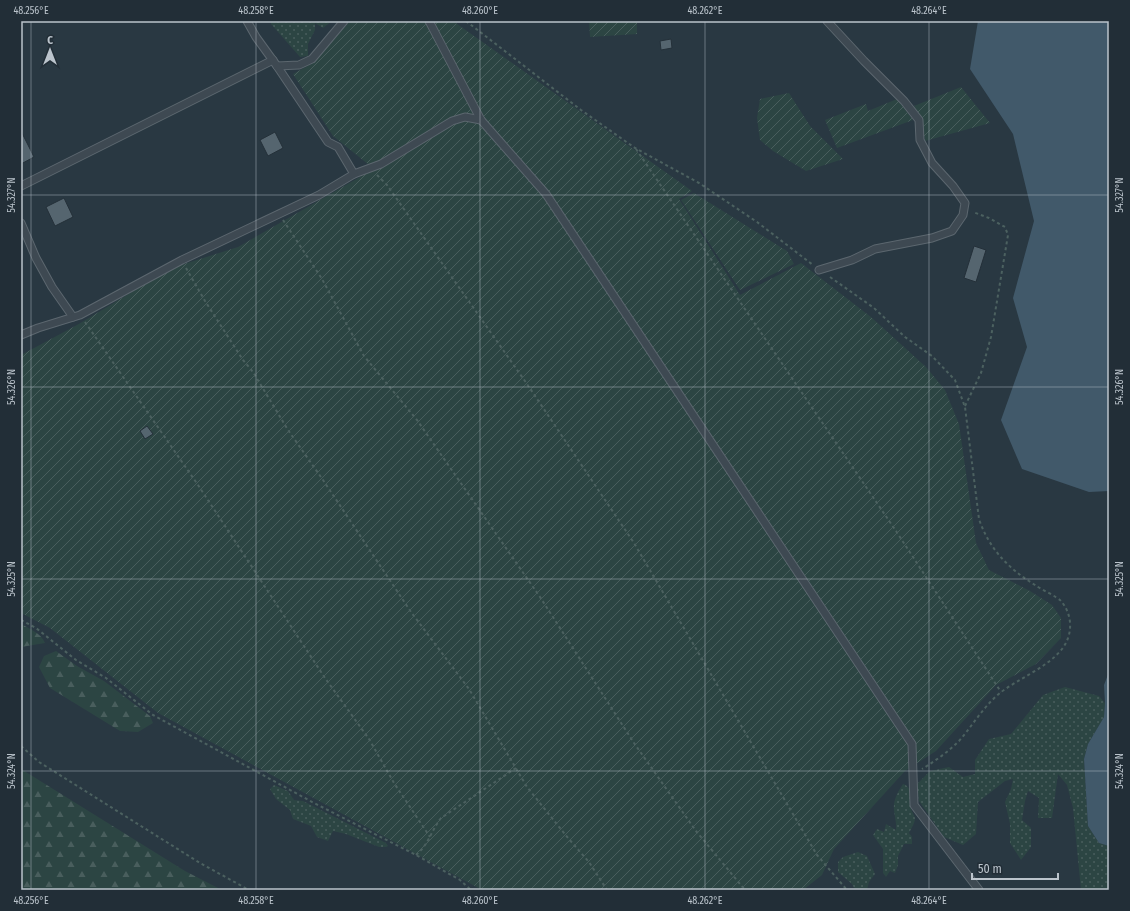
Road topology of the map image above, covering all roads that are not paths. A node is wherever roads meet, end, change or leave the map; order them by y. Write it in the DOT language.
graph roads {
  1 [pos="247,21"];
  2 [pos="344,21"];
  3 [pos="429,21"];
  4 [pos="827,21"];
  5 [pos="275,63"];
  6 [pos="481,120"];
  7 [pos="354,174"];
  8 [pos="21,186"];
  9 [pos="21,223"];
  10 [pos="819,270"];
  11 [pos="73,317"];
  12 [pos="21,335"];
  13 [pos="979,890"];
  1 -- 5 [label="lane"];
  2 -- 5 [label="lane"];
  3 -- 6 [label="lane"];
  4 -- 10 [label="lane"];
  5 -- 7 [label="lane"];
  5 -- 8 [label="lane"];
  6 -- 7 [label="lane"];
  6 -- 13 [label="lane"];
  7 -- 11 [label="lane"];
  9 -- 11 [label="lane"];
  11 -- 12 [label="lane"];
}
